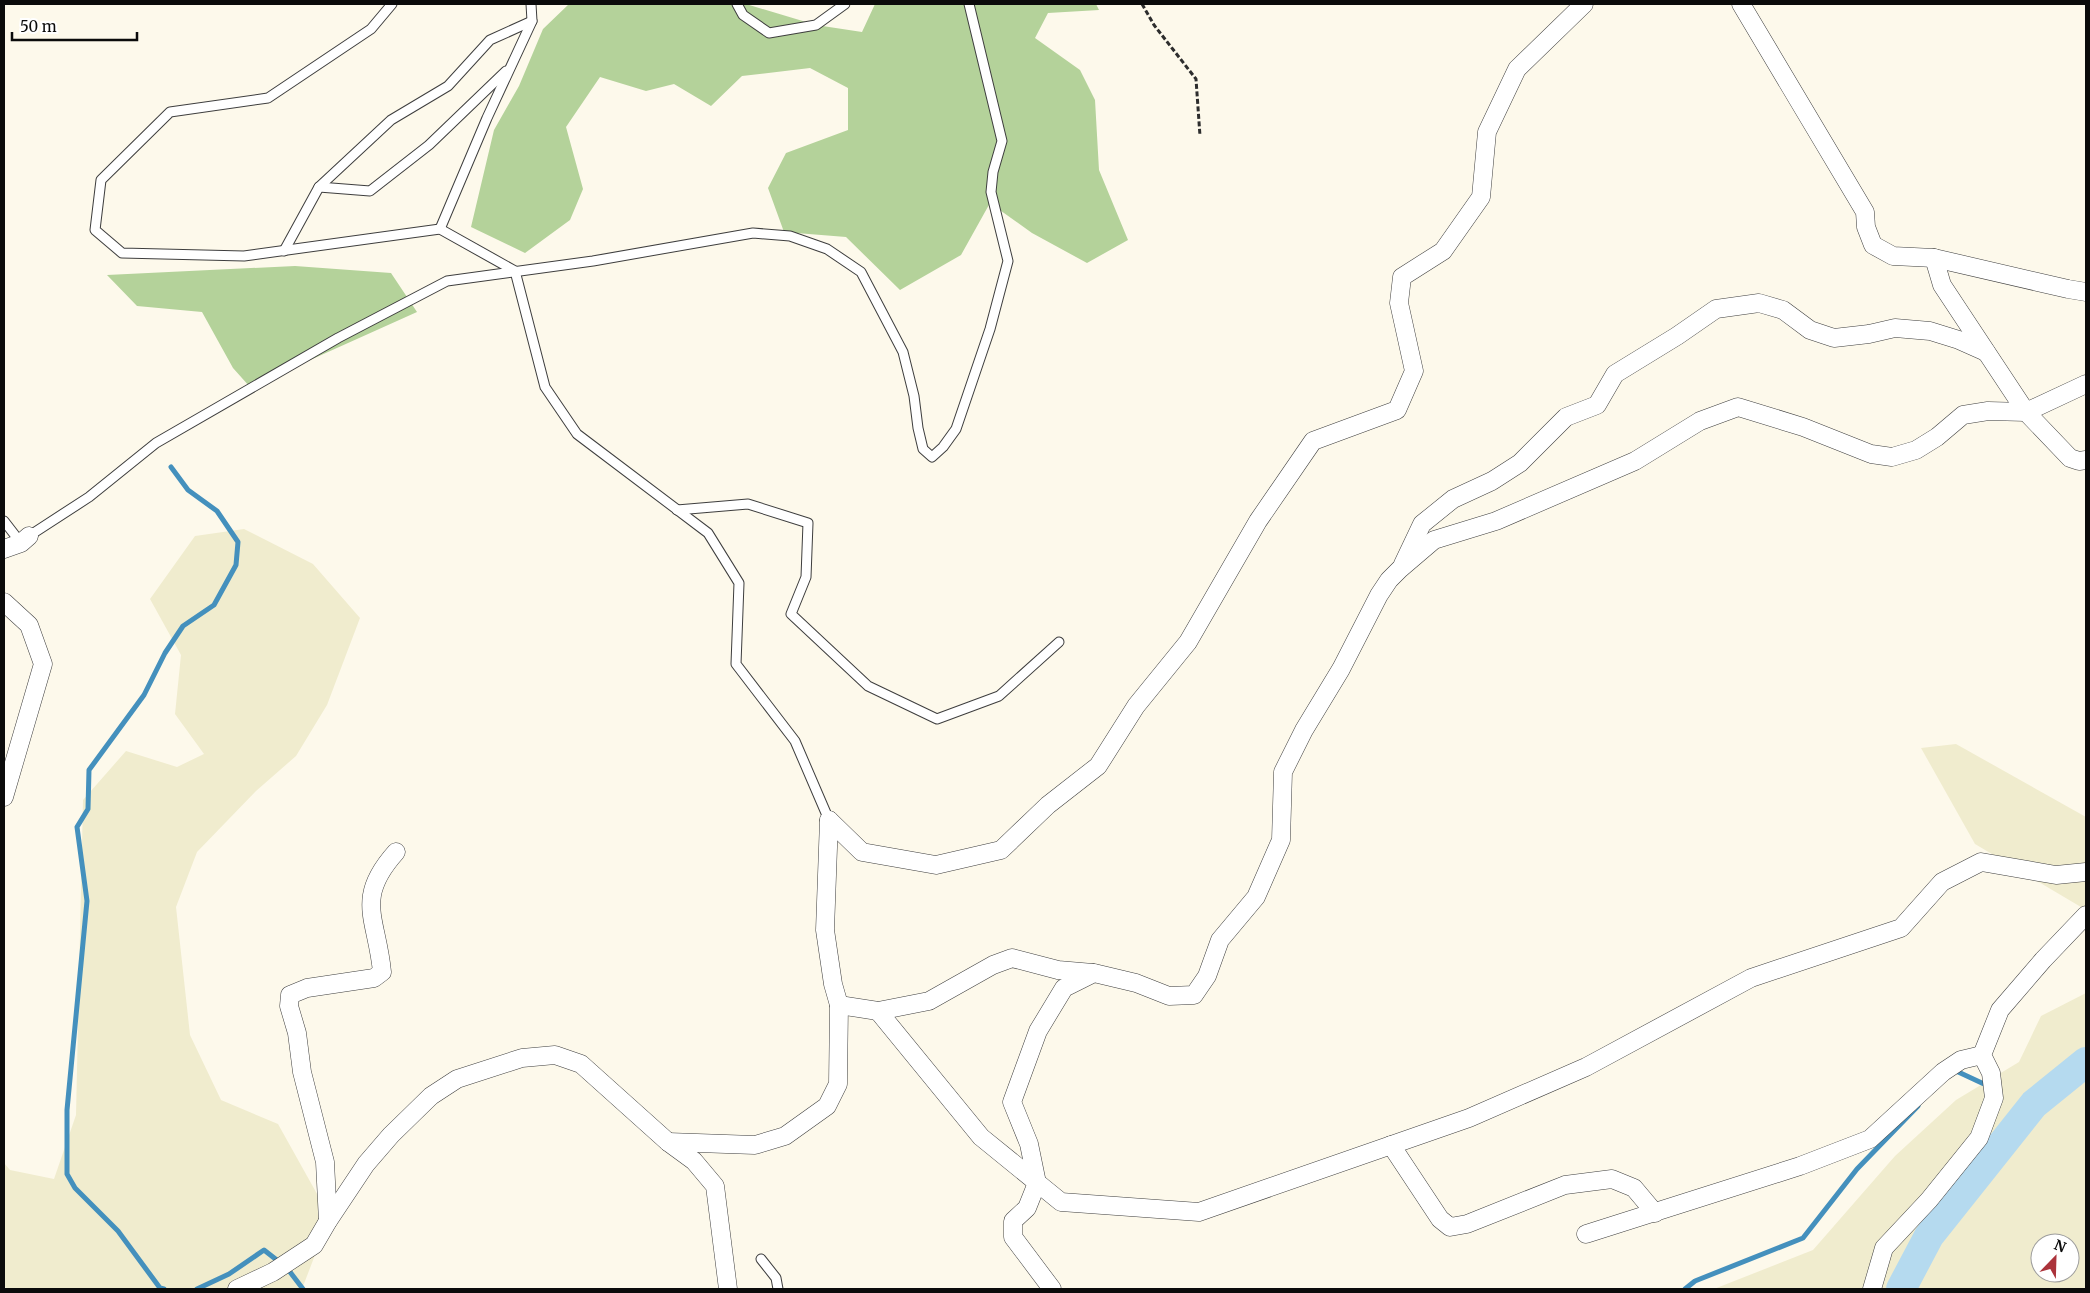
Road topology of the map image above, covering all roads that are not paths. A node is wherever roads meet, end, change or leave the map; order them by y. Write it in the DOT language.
graph roads {
  1 [pos="392,4"];
  2 [pos="531,4"];
  3 [pos="737,4"];
  4 [pos="845,4"];
  5 [pos="969,4"];
  6 [pos="1584,4"];
  7 [pos="1741,4"];
  8 [pos="532,21"];
  9 [pos="511,66"];
  10 [pos="319,187"];
  11 [pos="440,230"];
  12 [pos="284,251"];
  13 [pos="1934,258"];
  14 [pos="515,271"];
  15 [pos="2086,292"];
  16 [pos="1986,352"];
  17 [pos="2086,384"];
  18 [pos="2026,412"];
  19 [pos="2086,460"];
  20 [pos="677,510"];
  21 [pos="4,520"];
  22 [pos="25,540"];
  23 [pos="4,549"];
  24 [pos="1400,569"];
  25 [pos="4,602"];
  26 [pos="1059,642"];
  27 [pos="4,797"];
  28 [pos="829,820"];
  29 [pos="396,852"];
  30 [pos="2086,872"];
  31 [pos="2086,915"];
  32 [pos="1094,974"];
  33 [pos="839,1005"];
  34 [pos="878,1011"];
  35 [pos="1982,1055"];
  36 [pos="668,1142"];
  37 [pos="1390,1145"];
  38 [pos="1037,1183"];
  39 [pos="1655,1213"];
  40 [pos="328,1221"];
  41 [pos="1586,1234"];
  42 [pos="761,1259"];
  43 [pos="237,1289"];
  44 [pos="728,1289"];
  45 [pos="778,1289"];
  46 [pos="1052,1289"];
  47 [pos="1872,1289"];
  1 -- 12 [label="lane"];
  2 -- 8 [label="lane"];
  3 -- 4 [label="lane"];
  5 -- 14 [label="lane"];
  6 -- 28 [label="street"];
  7 -- 13 [label="street"];
  8 -- 9 [label="lane"];
  8 -- 10 [label="lane"];
  9 -- 10 [label="lane"];
  9 -- 11 [label="lane"];
  10 -- 12 [label="lane"];
  11 -- 12 [label="lane"];
  11 -- 14 [label="lane"];
  13 -- 15 [label="street"];
  13 -- 16 [label="street"];
  14 -- 20 [label="lane"];
  14 -- 22 [label="lane"];
  16 -- 18 [label="street"];
  16 -- 24 [label="street"];
  17 -- 18 [label="street"];
  18 -- 19 [label="street"];
  18 -- 24 [label="street"];
  20 -- 26 [label="lane"];
  20 -- 28 [label="lane"];
  21 -- 22 [label="lane"];
  22 -- 23 [label="street"];
  24 -- 32 [label="street"];
  25 -- 27 [label="street"];
  28 -- 33 [label="street"];
  29 -- 40 [label="street"];
  30 -- 37 [label="street"];
  31 -- 35 [label="street"];
  32 -- 34 [label="street"];
  32 -- 38 [label="street"];
  33 -- 34 [label="street"];
  33 -- 36 [label="street"];
  34 -- 38 [label="street"];
  35 -- 39 [label="street"];
  35 -- 47 [label="street"];
  36 -- 40 [label="street"];
  36 -- 44 [label="street"];
  37 -- 38 [label="street"];
  37 -- 39 [label="street"];
  38 -- 46 [label="street"];
  39 -- 41 [label="street"];
  40 -- 43 [label="street"];
  42 -- 45 [label="lane"];
}
